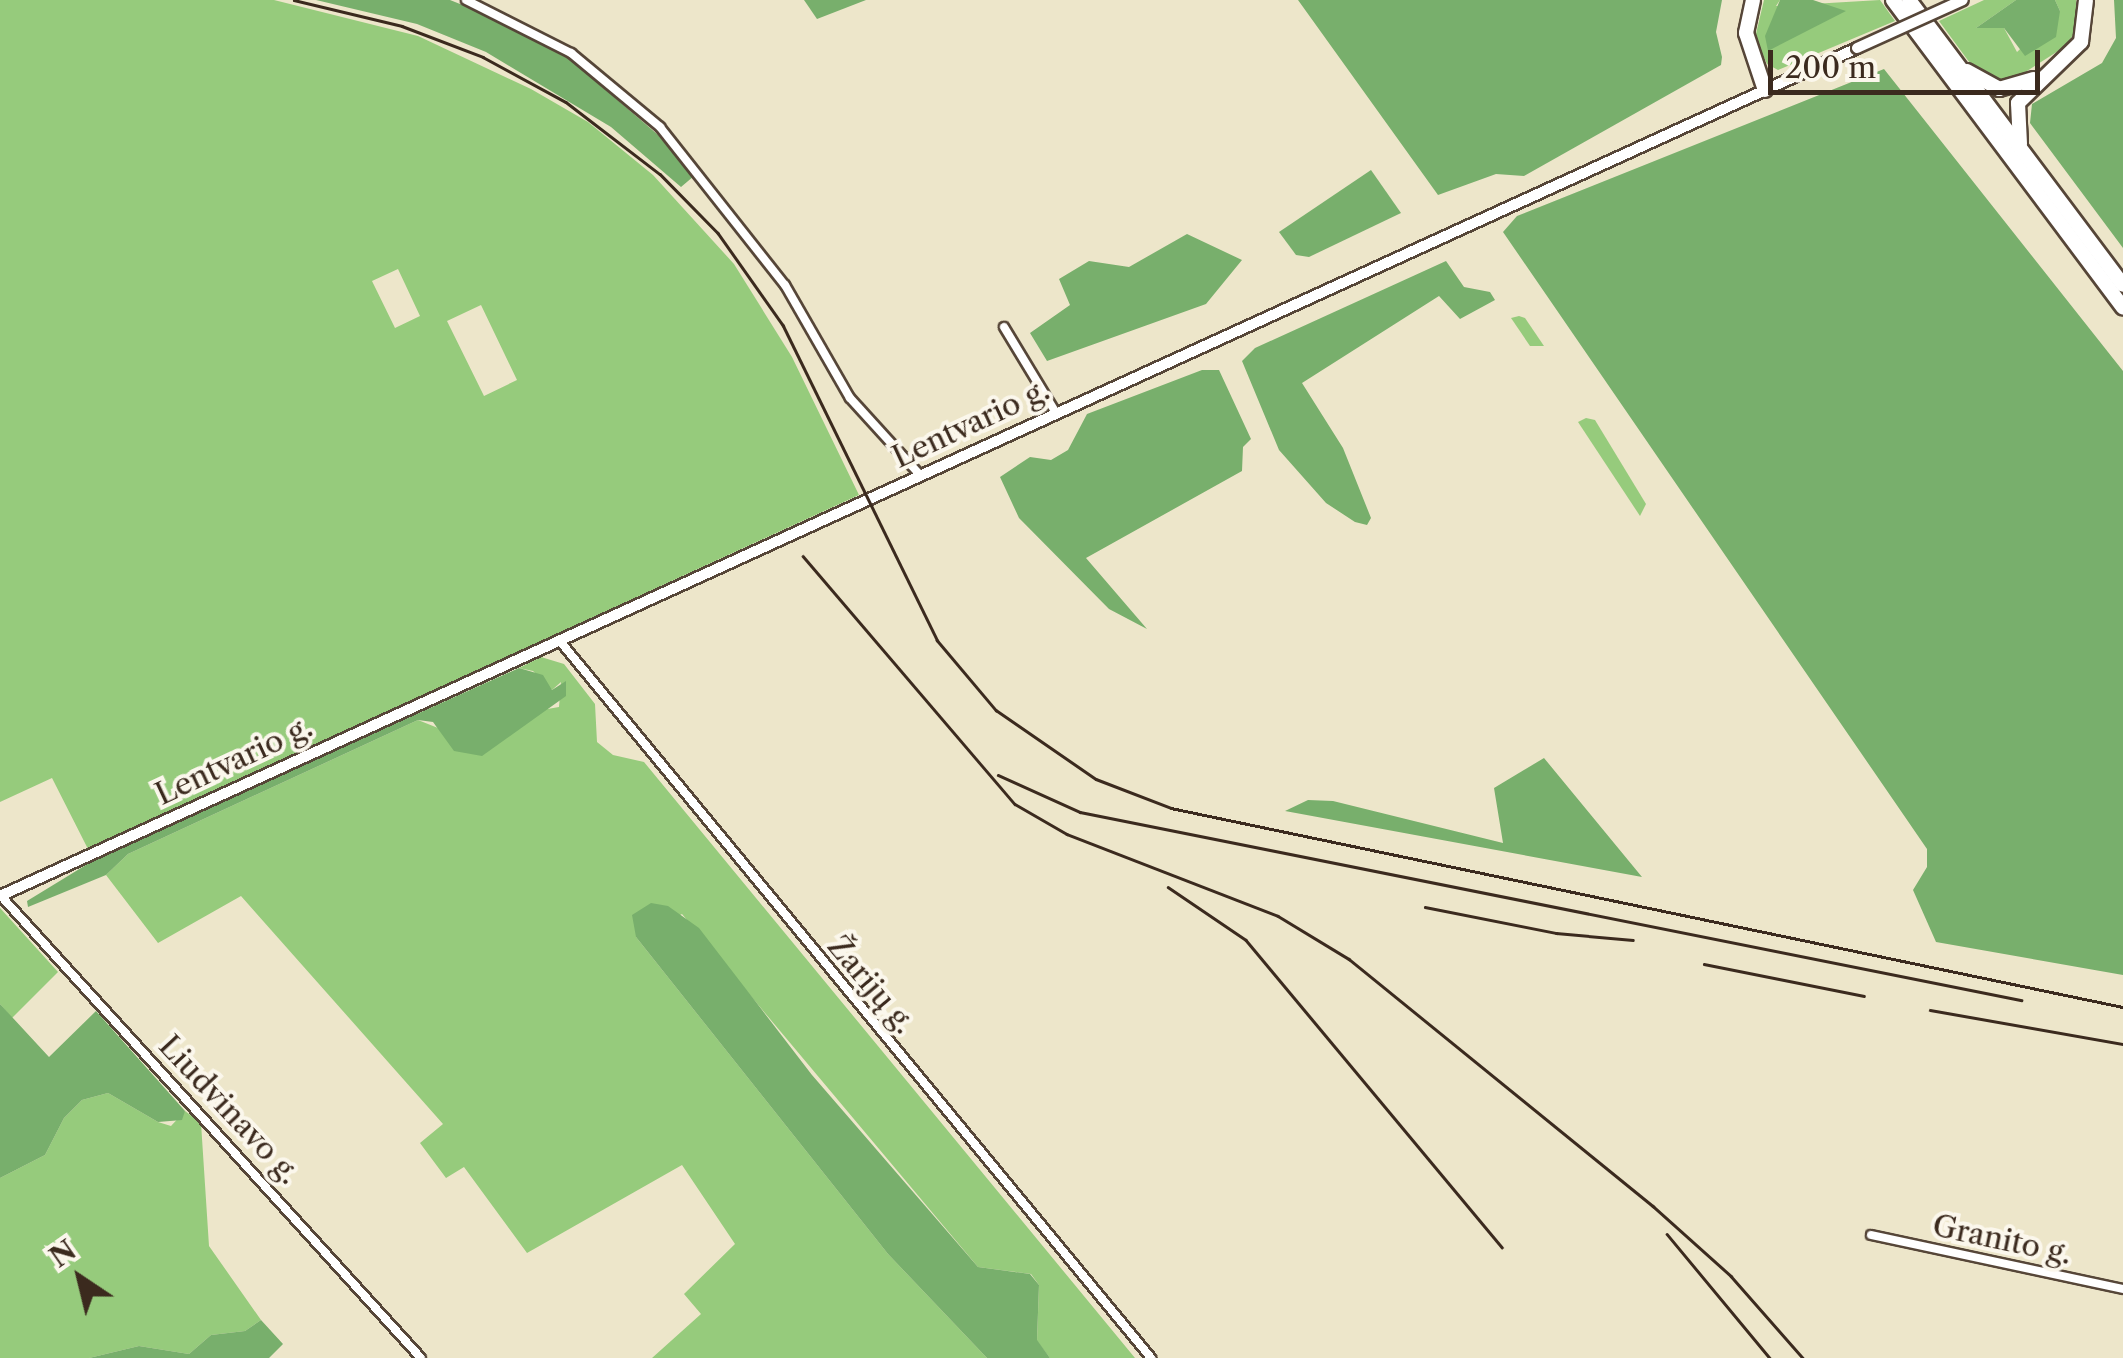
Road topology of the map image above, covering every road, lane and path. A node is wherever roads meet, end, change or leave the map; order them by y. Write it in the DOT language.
graph roads {
  1 [pos="466,0"];
  2 [pos="1753,0"];
  3 [pos="1893,0"];
  4 [pos="1909,0"];
  5 [pos="1963,0"];
  6 [pos="2086,0"];
  7 [pos="1955,62"];
  8 [pos="2042,75"];
  9 [pos="1765,90"];
  10 [pos="2022,152"];
  11 [pos="2123,285"];
  12 [pos="2123,308"];
  13 [pos="1004,327"];
  14 [pos="1056,413"];
  15 [pos="920,474"];
  16 [pos="559,640"];
  17 [pos="1,896"];
  18 [pos="1871,1235"];
  19 [pos="2123,1289"];
  20 [pos="421,1358"];
  21 [pos="1151,1358"];
  1 -- 15 [label="street"];
  2 -- 9 [label="highway"];
  3 -- 12 [label="highway"];
  4 -- 7 [label="highway"];
  5 -- 9 [label="main road, Lentvario g., bridge"];
  6 -- 8 [label="highway"];
  7 -- 8 [label="highway"];
  7 -- 10 [label="highway"];
  8 -- 10 [label="highway"];
  9 -- 14 [label="main road, Lentvario g."];
  10 -- 11 [label="highway"];
  13 -- 14 [label="street"];
  14 -- 15 [label="main road, Lentvario g."];
  15 -- 16 [label="main road, Lentvario g."];
  16 -- 17 [label="main road, Lentvario g."];
  16 -- 21 [label="street, Žarijų g."];
  17 -- 20 [label="street, Liudvinavo g."];
  18 -- 19 [label="street, Granito g."];
}
